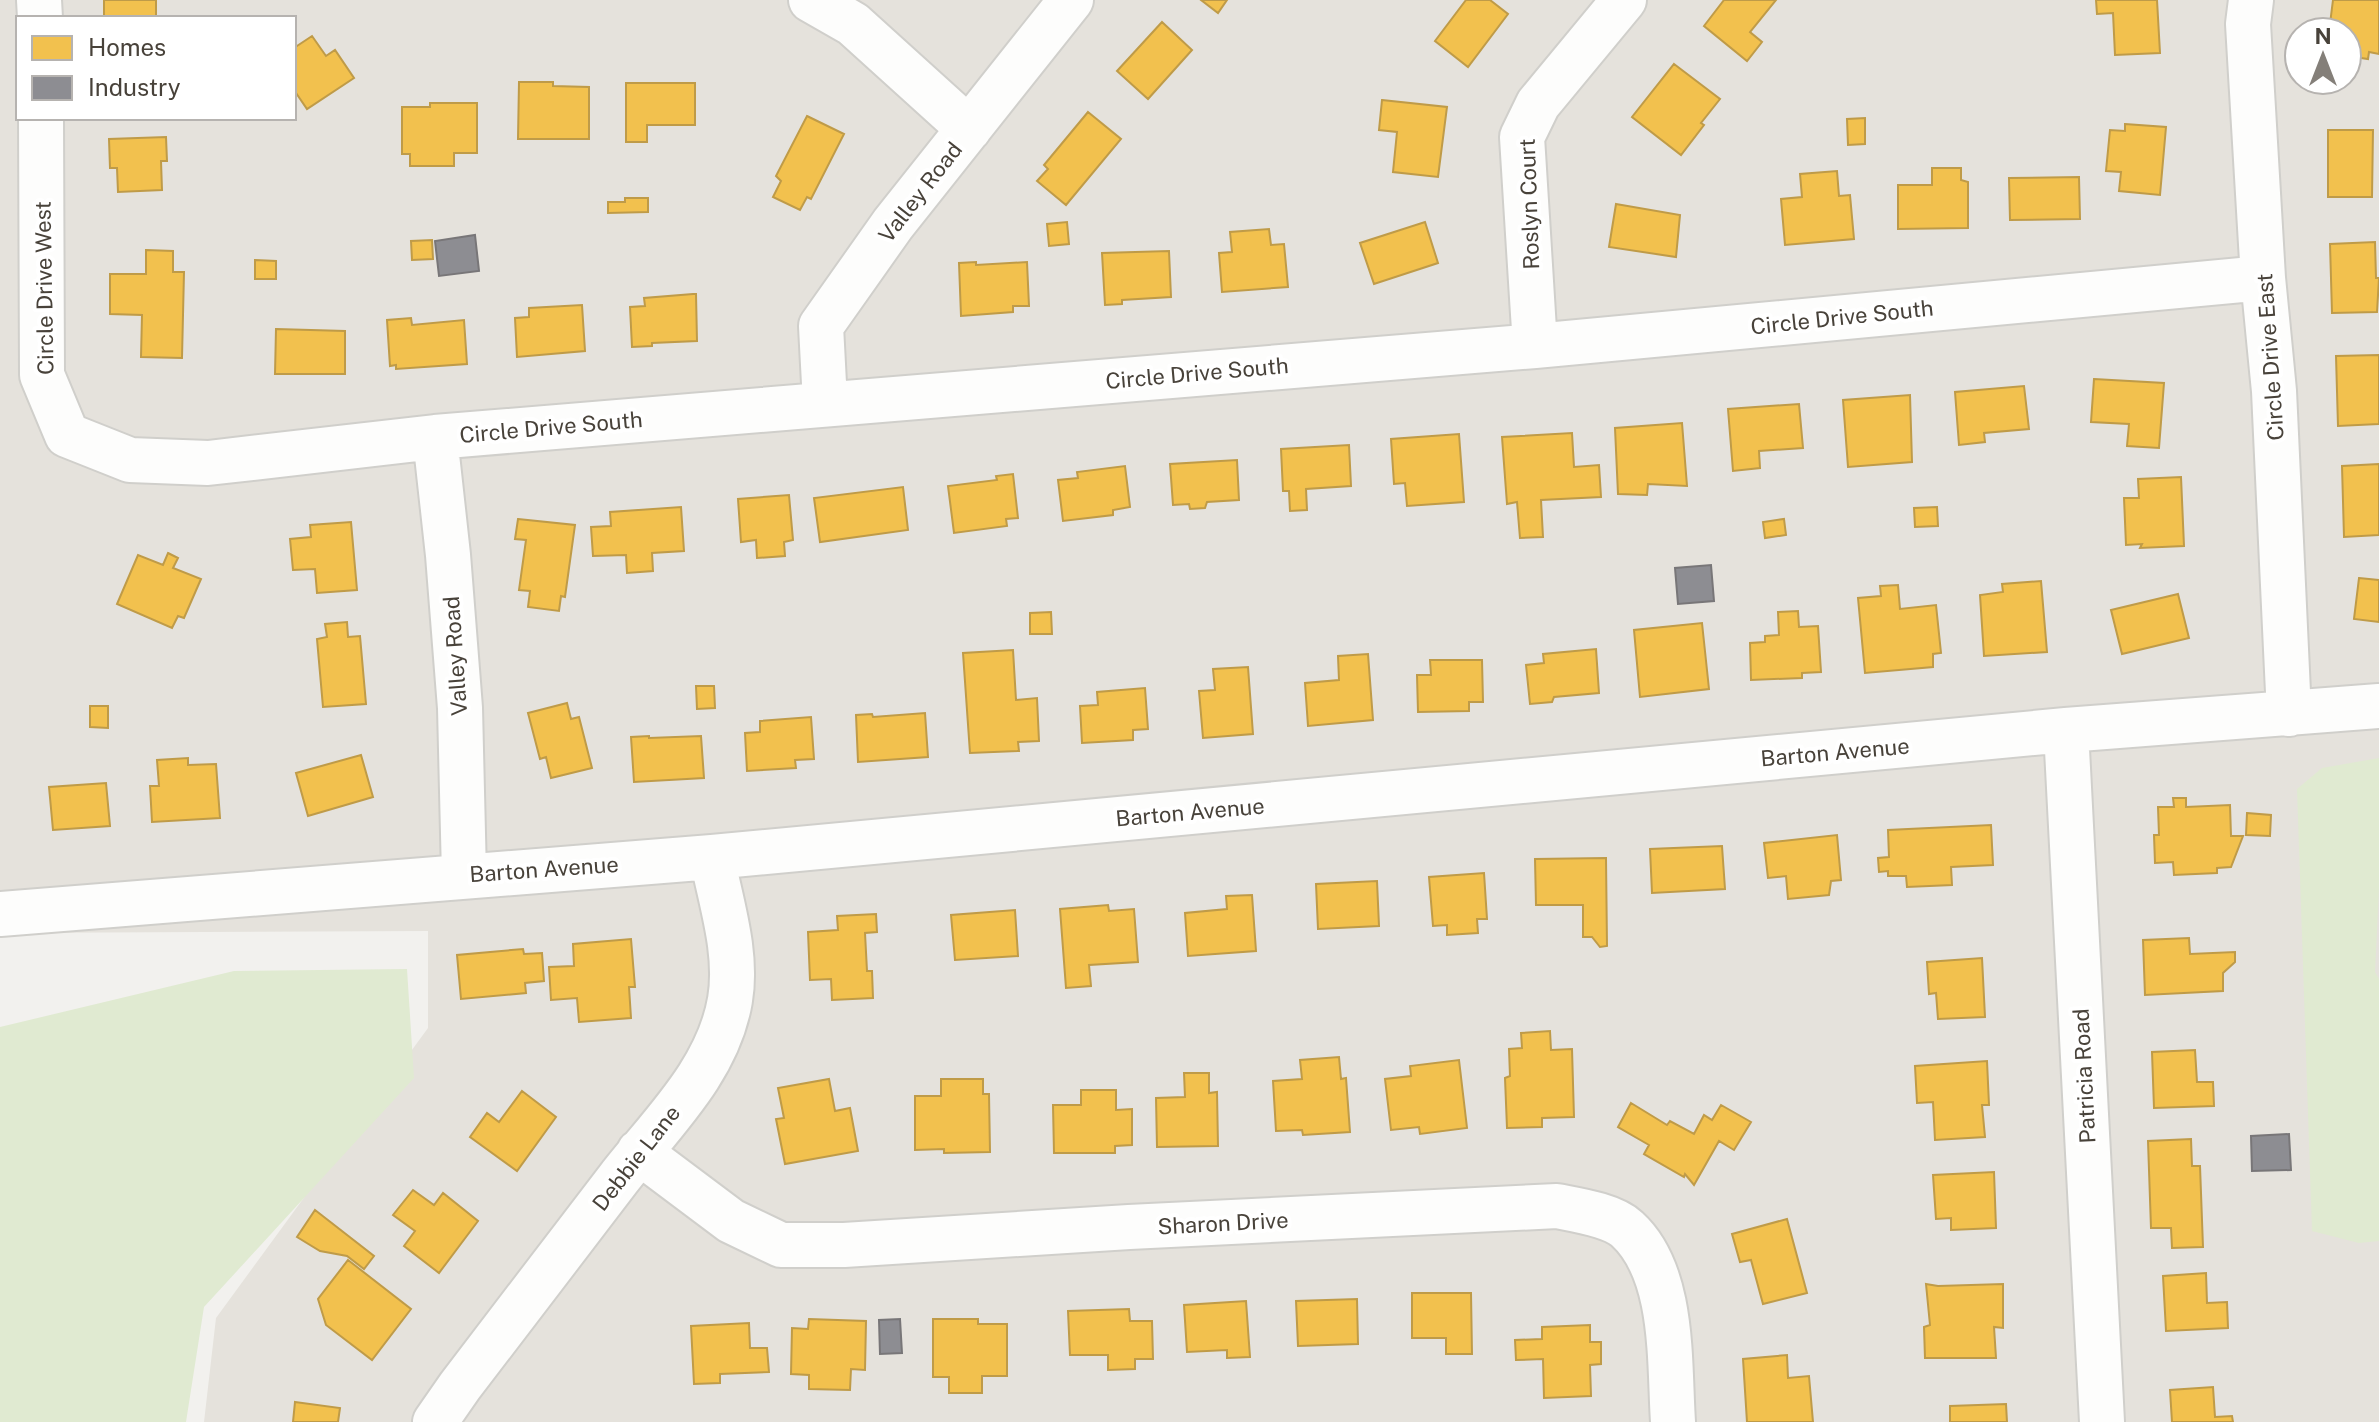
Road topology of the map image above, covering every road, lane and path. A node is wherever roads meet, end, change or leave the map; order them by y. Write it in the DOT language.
graph roads {
  1 [pos="811,0"];
  2 [pos="1071,0"];
  3 [pos="1624,0"];
  4 [pos="2251,0"];
  5 [pos="41,120"];
  6 [pos="969,129"];
  7 [pos="2263,278"];
  8 [pos="1535,346"];
  9 [pos="825,403"];
  10 [pos="435,437"];
  11 [pos="130,460"];
  12 [pos="2379,706"];
  13 [pos="2289,714"];
  14 [pos="2066,730"];
  15 [pos="712,857"];
  16 [pos="464,875"];
  17 [pos="0,914"];
  18 [pos="639,1152"];
  19 [pos="435,1422"];
  20 [pos="1673,1422"];
  21 [pos="2102,1422"];
  1 -- 6 [label="street"];
  2 -- 6 [label="street, Valley Road"];
  3 -- 8 [label="street, Roslyn Court"];
  4 -- 7 [label="street, Circle Drive East"];
  5 -- 11 [label="street, Circle Drive West"];
  6 -- 9 [label="street, Valley Road"];
  7 -- 8 [label="street, Circle Drive South"];
  7 -- 13 [label="street, Circle Drive East"];
  8 -- 9 [label="street, Circle Drive South"];
  9 -- 10 [label="street, Circle Drive South"];
  10 -- 11 [label="street, Circle Drive South"];
  10 -- 16 [label="street, Valley Road"];
  12 -- 13 [label="street, Barton Avenue"];
  13 -- 14 [label="street, Barton Avenue"];
  14 -- 15 [label="street, Barton Avenue"];
  14 -- 21 [label="street, Patricia Road"];
  15 -- 16 [label="street, Barton Avenue"];
  15 -- 18 [label="street, Debbie Lane"];
  16 -- 17 [label="street, Barton Avenue"];
  18 -- 19 [label="street, Debbie Lane"];
  18 -- 20 [label="street, Sharon Drive"];
}
